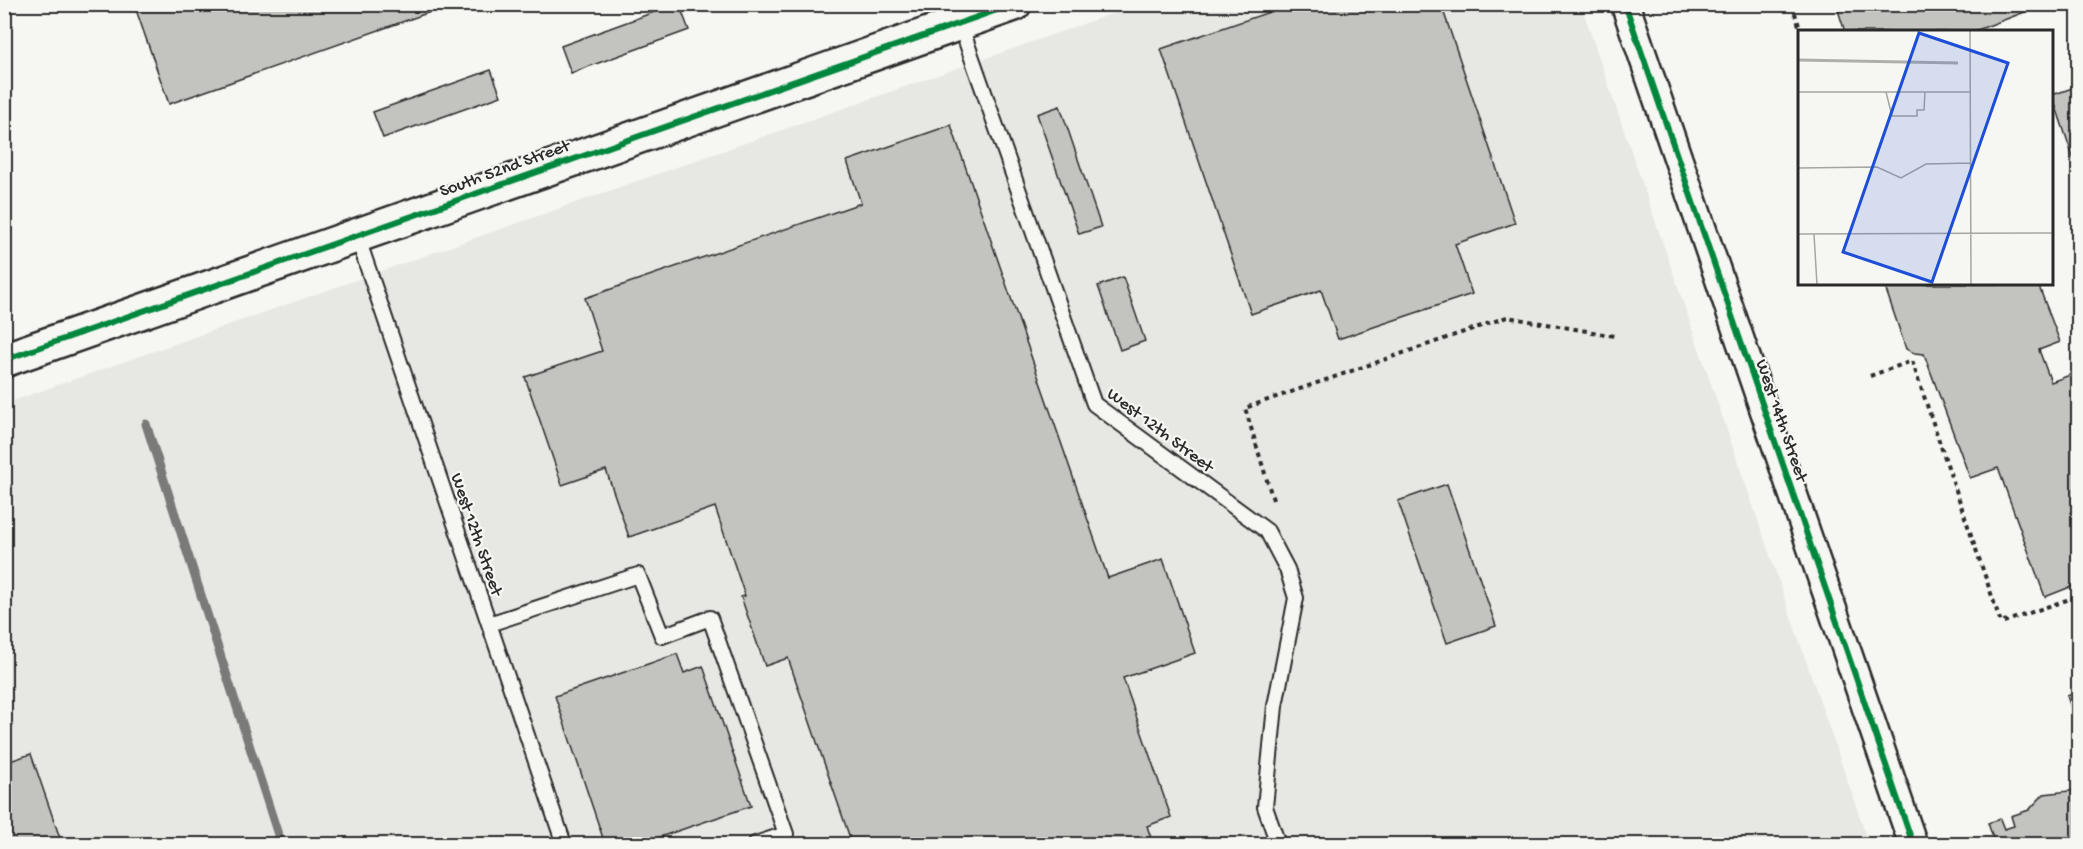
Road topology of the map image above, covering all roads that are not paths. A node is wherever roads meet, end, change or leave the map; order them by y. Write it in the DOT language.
graph roads {
  1 [pos="1014,4"];
  2 [pos="1625,4"];
  3 [pos="960,24"];
  4 [pos="357,236"];
  5 [pos="4,360"];
  6 [pos="489,624"];
  7 [pos="564,844"];
  8 [pos="755,844"];
  9 [pos="1278,844"];
  10 [pos="1913,844"];
  1 -- 3 [label="main road, South 52nd Street"];
  2 -- 10 [label="street, West 14th Street"];
  3 -- 4 [label="main road, South 52nd Street"];
  3 -- 9 [label="lane, West 12th Street"];
  4 -- 5 [label="main road, South 52nd Street"];
  4 -- 6 [label="lane, West 12th Street"];
  6 -- 7 [label="lane, West 12th Street"];
  6 -- 8 [label="lane"];
}
